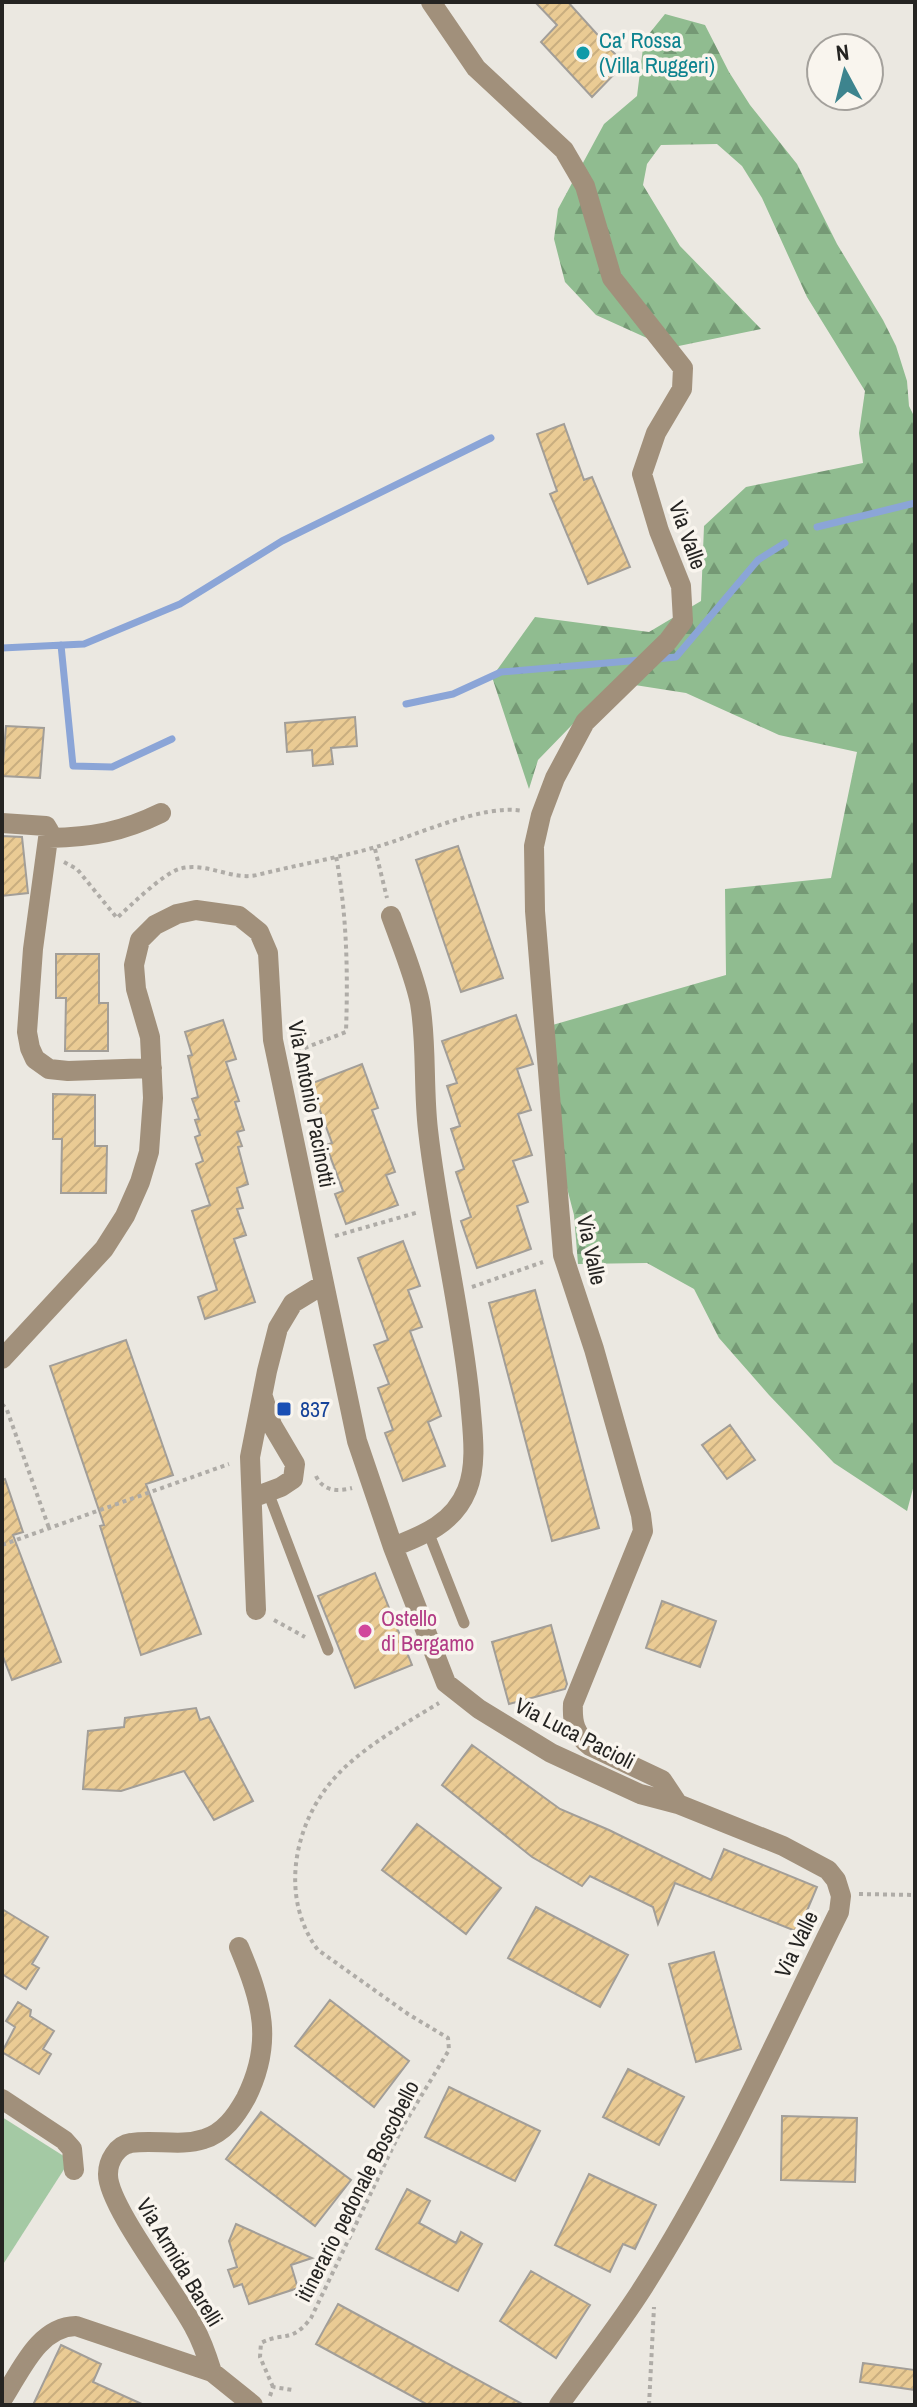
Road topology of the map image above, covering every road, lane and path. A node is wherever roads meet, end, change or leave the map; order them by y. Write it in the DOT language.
graph roads {
  1 [pos="431,2"];
  2 [pos="161,813"];
  3 [pos="541,815"];
  4 [pos="2,823"];
  5 [pos="48,846"];
  6 [pos="375,847"];
  7 [pos="336,856"];
  8 [pos="391,916"];
  9 [pos="277,1059"];
  10 [pos="152,1068"];
  11 [pos="438,1207"];
  12 [pos="314,1243"];
  13 [pos="563,1255"];
  14 [pos="324,1284"];
  15 [pos="455,1293"];
  16 [pos="2,1359"];
  17 [pos="262,1393"];
  18 [pos="2,1404"];
  19 [pos="250,1457"];
  20 [pos="314,1471"];
  21 [pos="370,1483"];
  22 [pos="260,1495"];
  23 [pos="49,1528"];
  24 [pos="429,1534"];
  25 [pos="2,1545"];
  26 [pos="393,1547"];
  27 [pos="256,1610"];
  28 [pos="464,1623"];
  29 [pos="328,1650"];
  30 [pos="456,1693"];
  31 [pos="678,1804"];
  32 [pos="915,1895"];
  33 [pos="841,1896"];
  34 [pos="239,1947"];
  35 [pos="2,2099"];
  36 [pos="74,2170"];
  37 [pos="643,2288"];
  38 [pos="212,2372"];
  39 [pos="273,2387"];
  40 [pos="293,2390"];
  41 [pos="2,2400"];
  42 [pos="253,2405"];
  43 [pos="264,2405"];
  44 [pos="559,2405"];
  45 [pos="649,2405"];
  1 -- 3 [label="street, Via Valle"];
  2 -- 5 [label="street"];
  3 -- 6 [label="path"];
  3 -- 13 [label="street, Via Valle"];
  4 -- 5 [label="street"];
  5 -- 7 [label="path"];
  5 -- 10 [label="street"];
  6 -- 7 [label="path"];
  6 -- 8 [label="path"];
  7 -- 9 [label="path"];
  8 -- 11 [label="street"];
  9 -- 10 [label="street, Via Antonio Pacinotti"];
  9 -- 12 [label="street, Via Antonio Pacinotti"];
  10 -- 16 [label="street, Via Antonio Pacinotti"];
  11 -- 12 [label="path"];
  11 -- 15 [label="street"];
  12 -- 14 [label="street, Via Antonio Pacinotti"];
  13 -- 15 [label="path"];
  13 -- 31 [label="street, Via Valle"];
  14 -- 17 [label="street"];
  14 -- 21 [label="street, Via Antonio Pacinotti"];
  15 -- 24 [label="street"];
  17 -- 19 [label="street"];
  17 -- 22 [label="street"];
  18 -- 23 [label="path"];
  19 -- 22 [label="street"];
  19 -- 23 [label="path"];
  20 -- 21 [label="path"];
  21 -- 26 [label="street, Via Antonio Pacinotti"];
  22 -- 27 [label="street"];
  22 -- 29 [label="lane"];
  23 -- 25 [label="path"];
  24 -- 26 [label="street"];
  24 -- 28 [label="lane"];
  26 -- 30 [label="street, Via Antonio Pacinotti"];
  30 -- 31 [label="street, Via Luca Pacioli"];
  30 -- 39 [label="path, itinerario pedonale Boscobello"];
  31 -- 33 [label="street, Via Valle"];
  32 -- 33 [label="path"];
  33 -- 37 [label="street, Via Valle"];
  34 -- 38 [label="street, Via Armida Barelli"];
  35 -- 36 [label="street"];
  37 -- 44 [label="street, Via Valle"];
  37 -- 45 [label="path"];
  38 -- 41 [label="street"];
  38 -- 42 [label="street"];
  39 -- 40 [label="path"];
  39 -- 43 [label="path"];
}
